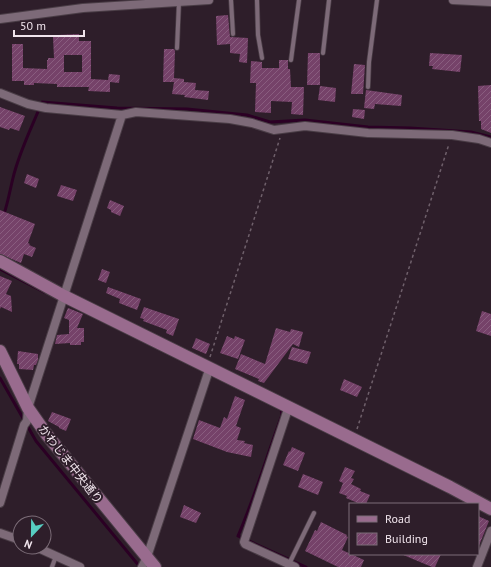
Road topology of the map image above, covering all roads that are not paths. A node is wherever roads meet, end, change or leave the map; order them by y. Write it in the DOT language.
graph roads {
  1 [pos="86,0"];
  2 [pos="209,0"];
  3 [pos="231,0"];
  4 [pos="258,0"];
  5 [pos="299,0"];
  6 [pos="329,0"];
  7 [pos="377,0"];
  8 [pos="453,0"];
  9 [pos="179,2"];
  10 [pos="491,2"];
  11 [pos="83,8"];
  12 [pos="0,19"];
  13 [pos="233,34"];
  14 [pos="178,48"];
  15 [pos="323,53"];
  16 [pos="262,58"];
  17 [pos="291,60"];
  18 [pos="368,87"];
  19 [pos="0,93"];
  20 [pos="122,115"];
  21 [pos="491,143"];
  22 [pos="0,261"];
  23 [pos="64,296"];
  24 [pos="0,351"];
  25 [pos="209,367"];
  26 [pos="289,406"];
  27 [pos="28,408"];
  28 [pos="0,503"];
  29 [pos="491,509"];
  30 [pos="314,513"];
  31 [pos="491,531"];
  32 [pos="0,532"];
  33 [pos="12,537"];
  34 [pos="52,554"];
  35 [pos="56,556"];
  36 [pos="144,564"];
  37 [pos="292,566"];
  38 [pos="52,567"];
  39 [pos="80,567"];
  40 [pos="155,567"];
  41 [pos="477,567"];
  1 -- 11 [label="street"];
  2 -- 9 [label="street"];
  3 -- 13 [label="lane"];
  4 -- 16 [label="lane"];
  5 -- 17 [label="lane"];
  6 -- 15 [label="lane"];
  7 -- 18 [label="lane"];
  8 -- 10 [label="street"];
  9 -- 11 [label="street"];
  9 -- 14 [label="lane"];
  11 -- 12 [label="street"];
  19 -- 20 [label="street"];
  20 -- 21 [label="street"];
  20 -- 23 [label="street"];
  22 -- 23 [label="street"];
  23 -- 25 [label="street"];
  23 -- 27 [label="street"];
  24 -- 27 [label="street, かわじま中央通り"];
  25 -- 26 [label="street"];
  25 -- 36 [label="street"];
  26 -- 29 [label="street"];
  26 -- 37 [label="street"];
  27 -- 28 [label="street"];
  27 -- 36 [label="street, かわじま中央通り"];
  30 -- 37 [label="lane"];
  31 -- 41 [label="street"];
  32 -- 33 [label="street"];
  34 -- 35 [label="street"];
  35 -- 38 [label="lane"];
  35 -- 39 [label="street"];
  36 -- 40 [label="street, かわじま中央通り"];
}
